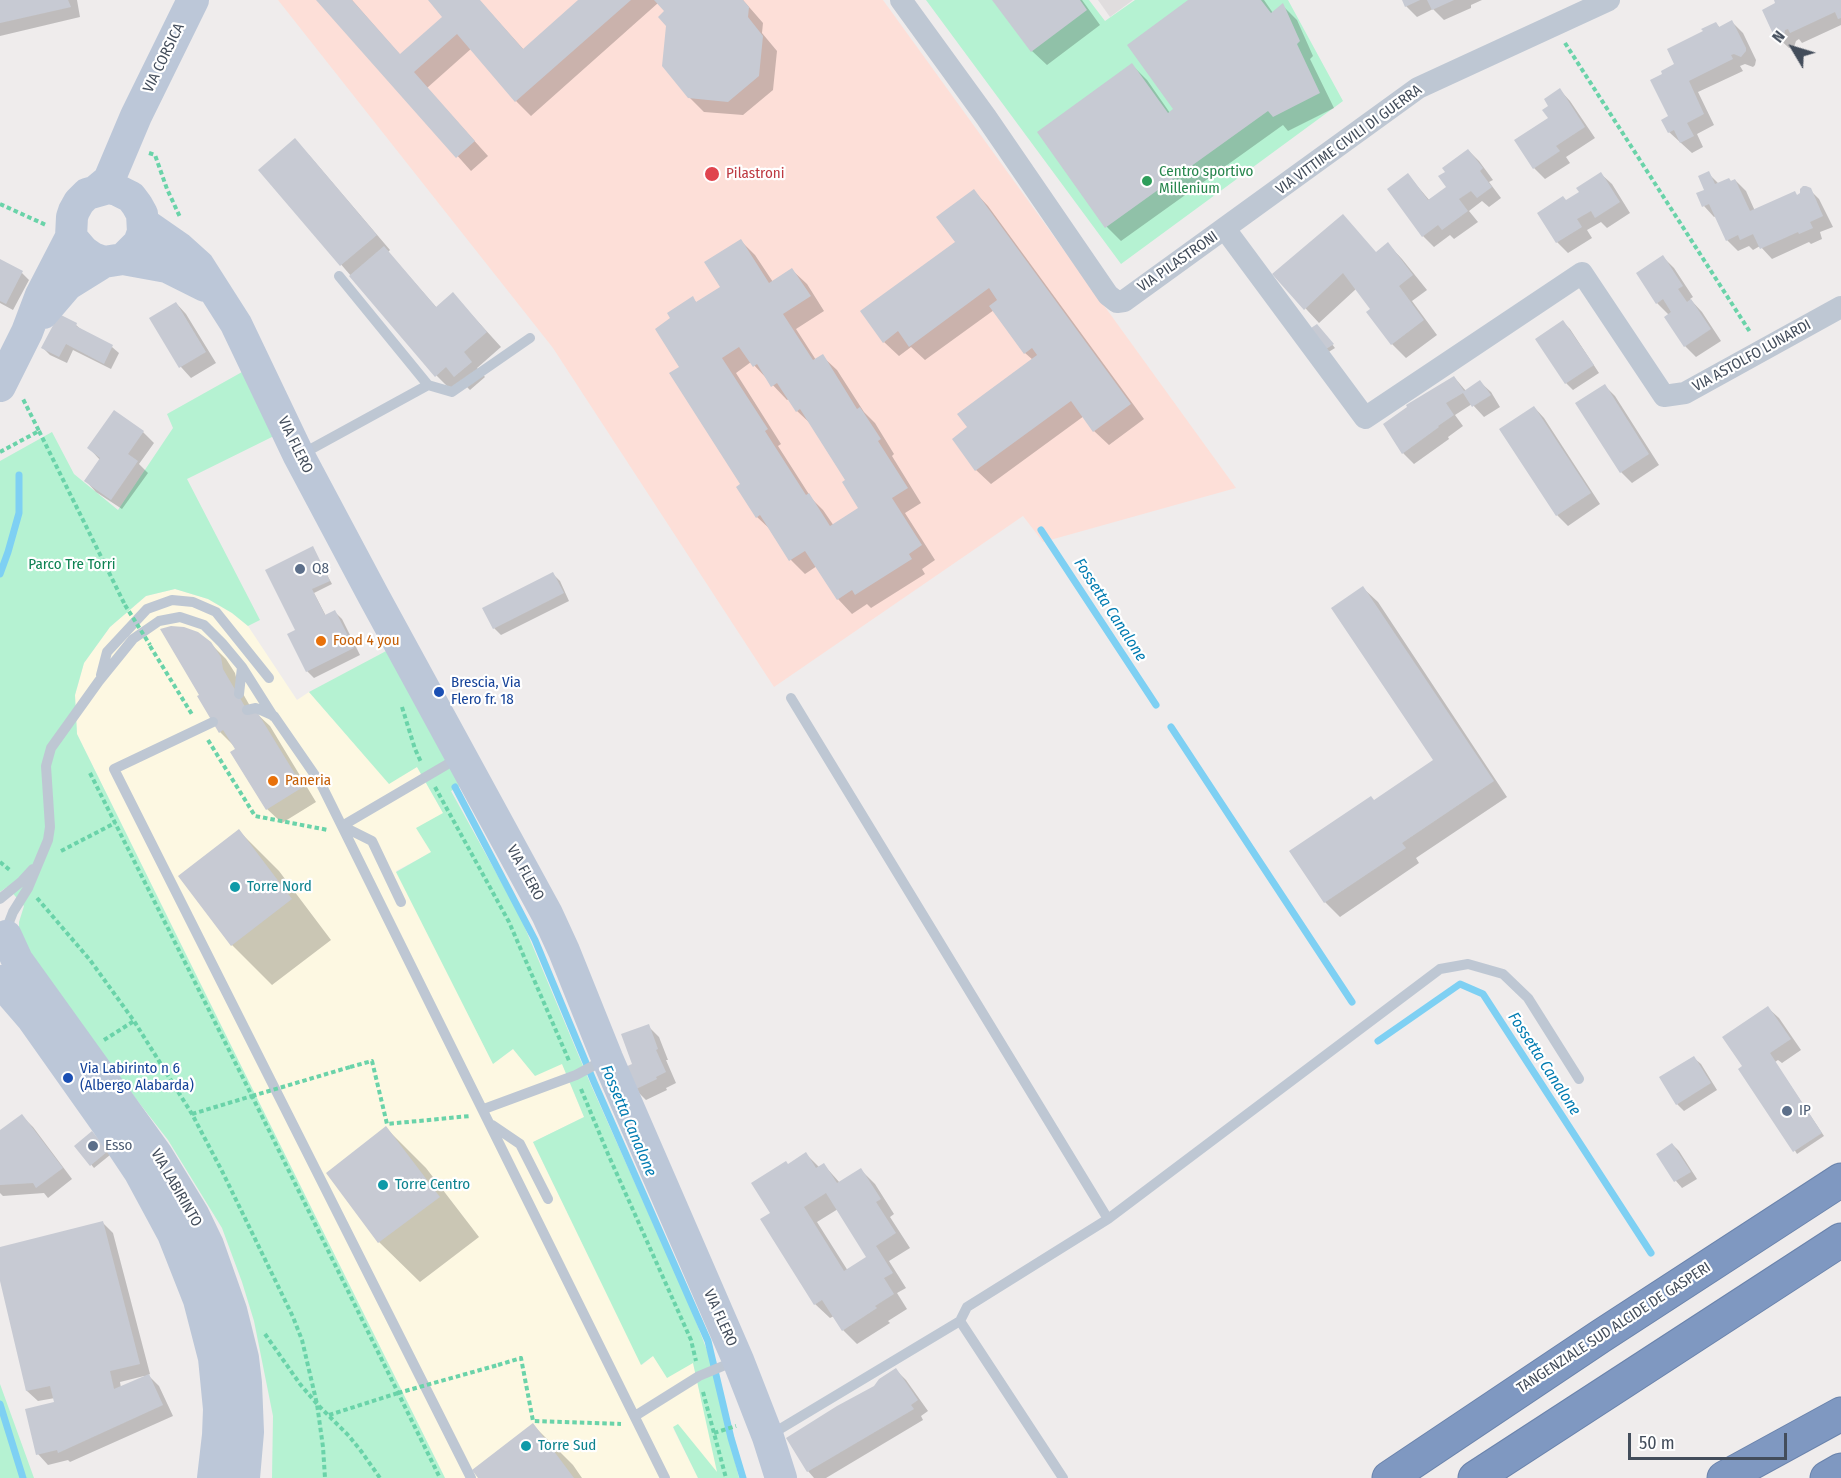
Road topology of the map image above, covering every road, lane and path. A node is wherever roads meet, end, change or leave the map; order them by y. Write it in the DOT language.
graph roads {
  1 [pos="193,0"];
  2 [pos="901,0"];
  3 [pos="1609,0"];
  4 [pos="1554,26"];
  5 [pos="136,117"];
  6 [pos="148,153"];
  7 [pos="97,190"];
  8 [pos="0,204"];
  9 [pos="140,214"];
  10 [pos="184,223"];
  11 [pos="1225,229"];
  12 [pos="71,237"];
  13 [pos="114,260"];
  14 [pos="1582,273"];
  15 [pos="339,276"];
  16 [pos="216,293"];
  17 [pos="1841,307"];
  18 [pos="27,332"];
  19 [pos="530,338"];
  20 [pos="1762,351"];
  21 [pos="7,374"];
  22 [pos="428,385"];
  23 [pos="39,431"];
  24 [pos="0,452"];
  25 [pos="299,456"];
  26 [pos="150,645"];
  27 [pos="242,667"];
  28 [pos="269,678"];
  29 [pos="99,681"];
  30 [pos="238,694"];
  31 [pos="791,698"];
  32 [pos="247,710"];
  33 [pos="274,716"];
  34 [pos="213,722"];
  35 [pos="457,759"];
  36 [pos="90,773"];
  37 [pos="241,793"];
  38 [pos="449,813"];
  39 [pos="115,823"];
  40 [pos="342,826"];
  41 [pos="0,862"];
  42 [pos="39,862"];
  43 [pos="25,884"];
  44 [pos="0,899"];
  45 [pos="401,902"];
  46 [pos="3,934"];
  47 [pos="0,981"];
  48 [pos="134,1021"];
  49 [pos="101,1042"];
  50 [pos="607,1058"];
  51 [pos="576,1075"];
  52 [pos="1579,1079"];
  53 [pos="252,1096"];
  54 [pos="484,1109"];
  55 [pos="192,1114"];
  56 [pos="492,1125"];
  57 [pos="1841,1180"];
  58 [pos="548,1199"];
  59 [pos="1108,1219"];
  60 [pos="1841,1240"];
  61 [pos="231,1310"];
  62 [pos="960,1321"];
  63 [pos="738,1360"];
  64 [pos="699,1376"];
  65 [pos="398,1393"];
  66 [pos="317,1404"];
  67 [pos="1841,1414"];
  68 [pos="329,1415"];
  69 [pos="635,1416"];
  70 [pos="754,1430"];
  71 [pos="714,1433"];
  72 [pos="1841,1470"];
  73 [pos="213,1478"];
  74 [pos="244,1478"];
  75 [pos="325,1478"];
  76 [pos="380,1478"];
  77 [pos="440,1478"];
  78 [pos="471,1478"];
  79 [pos="665,1478"];
  80 [pos="726,1478"];
  81 [pos="781,1478"];
  82 [pos="1063,1478"];
  83 [pos="1389,1478"];
  84 [pos="1475,1478"];
  85 [pos="1724,1478"];
  86 [pos="1827,1478"];
  1 -- 5 [label="main road, VIA CORSICA"];
  2 -- 11 [label="street, VIA PILASTRONI"];
  3 -- 4 [label="street, VIA VITTIME CIVILI DI GUERRA"];
  4 -- 11 [label="street, VIA VITTIME CIVILI DI GUERRA"];
  4 -- 20 [label="path"];
  5 -- 7 [label="main road, VIA CORSICA"];
  5 -- 9 [label="main road, VIA CORSICA"];
  6 -- 10 [label="path"];
  7 -- 9 [label="main road"];
  7 -- 12 [label="main road, VIA CORSICA"];
  8 -- 12 [label="path"];
  9 -- 13 [label="main road"];
  9 -- 16 [label="main road, VIA FLERO"];
  11 -- 14 [label="street, VIA PILASTRONI"];
  12 -- 13 [label="main road"];
  12 -- 18 [label="main road, VIA CORSICA"];
  13 -- 16 [label="main road, VIA FLERO"];
  13 -- 18 [label="main road, VIA CORSICA"];
  14 -- 20 [label="street, VIA ASTOLFO LUNARDI"];
  15 -- 22 [label="lane"];
  16 -- 25 [label="main road, VIA FLERO"];
  17 -- 20 [label="street, VIA ASTOLFO LUNARDI"];
  18 -- 21 [label="main road, VIA CORSICA"];
  19 -- 22 [label="lane"];
  21 -- 23 [label="path"];
  22 -- 25 [label="lane"];
  23 -- 24 [label="path"];
  23 -- 26 [label="path, bridge"];
  25 -- 35 [label="main road, VIA FLERO"];
  27 -- 29 [label="lane"];
  27 -- 30 [label="lane"];
  27 -- 33 [label="lane"];
  28 -- 29 [label="lane"];
  29 -- 42 [label="lane"];
  31 -- 59 [label="lane"];
  32 -- 33 [label="lane"];
  33 -- 40 [label="lane"];
  34 -- 78 [label="lane"];
  35 -- 40 [label="lane"];
  35 -- 50 [label="main road, VIA FLERO"];
  36 -- 39 [label="path"];
  37 -- 40 [label="path"];
  38 -- 51 [label="path"];
  39 -- 42 [label="path"];
  39 -- 53 [label="path"];
  40 -- 45 [label="lane"];
  40 -- 54 [label="lane"];
  41 -- 43 [label="path"];
  42 -- 43 [label="lane"];
  43 -- 44 [label="lane"];
  43 -- 46 [label="lane"];
  43 -- 48 [label="path"];
  46 -- 61 [label="main road, VIA LABIRINTO"];
  47 -- 73 [label="main road, VIA LABIRINTO"];
  48 -- 49 [label="path"];
  48 -- 55 [label="path"];
  50 -- 51 [label="lane"];
  50 -- 63 [label="main road, VIA FLERO"];
  51 -- 54 [label="lane"];
  51 -- 64 [label="path"];
  52 -- 59 [label="lane"];
  53 -- 54 [label="path, bridge"];
  53 -- 55 [label="path"];
  53 -- 65 [label="path"];
  54 -- 56 [label="lane"];
  55 -- 66 [label="path"];
  56 -- 58 [label="lane"];
  56 -- 69 [label="lane"];
  57 -- 83 [label="highway, TANGENZIALE SUD ALCIDE DE GASPERI"];
  59 -- 62 [label="lane"];
  60 -- 84 [label="highway"];
  61 -- 66 [label="path"];
  61 -- 74 [label="main road, VIA LABIRINTO"];
  62 -- 70 [label="lane"];
  62 -- 82 [label="lane"];
  63 -- 64 [label="lane"];
  63 -- 70 [label="main road, VIA FLERO"];
  64 -- 69 [label="lane"];
  64 -- 71 [label="path"];
  65 -- 68 [label="path"];
  65 -- 69 [label="path, bridge"];
  65 -- 77 [label="path"];
  66 -- 68 [label="path"];
  66 -- 75 [label="path"];
  67 -- 85 [label="highway"];
  68 -- 76 [label="path"];
  69 -- 79 [label="lane"];
  70 -- 71 [label="path"];
  70 -- 81 [label="main road, VIA FLERO"];
  71 -- 80 [label="path"];
  72 -- 86 [label="highway"];
}
